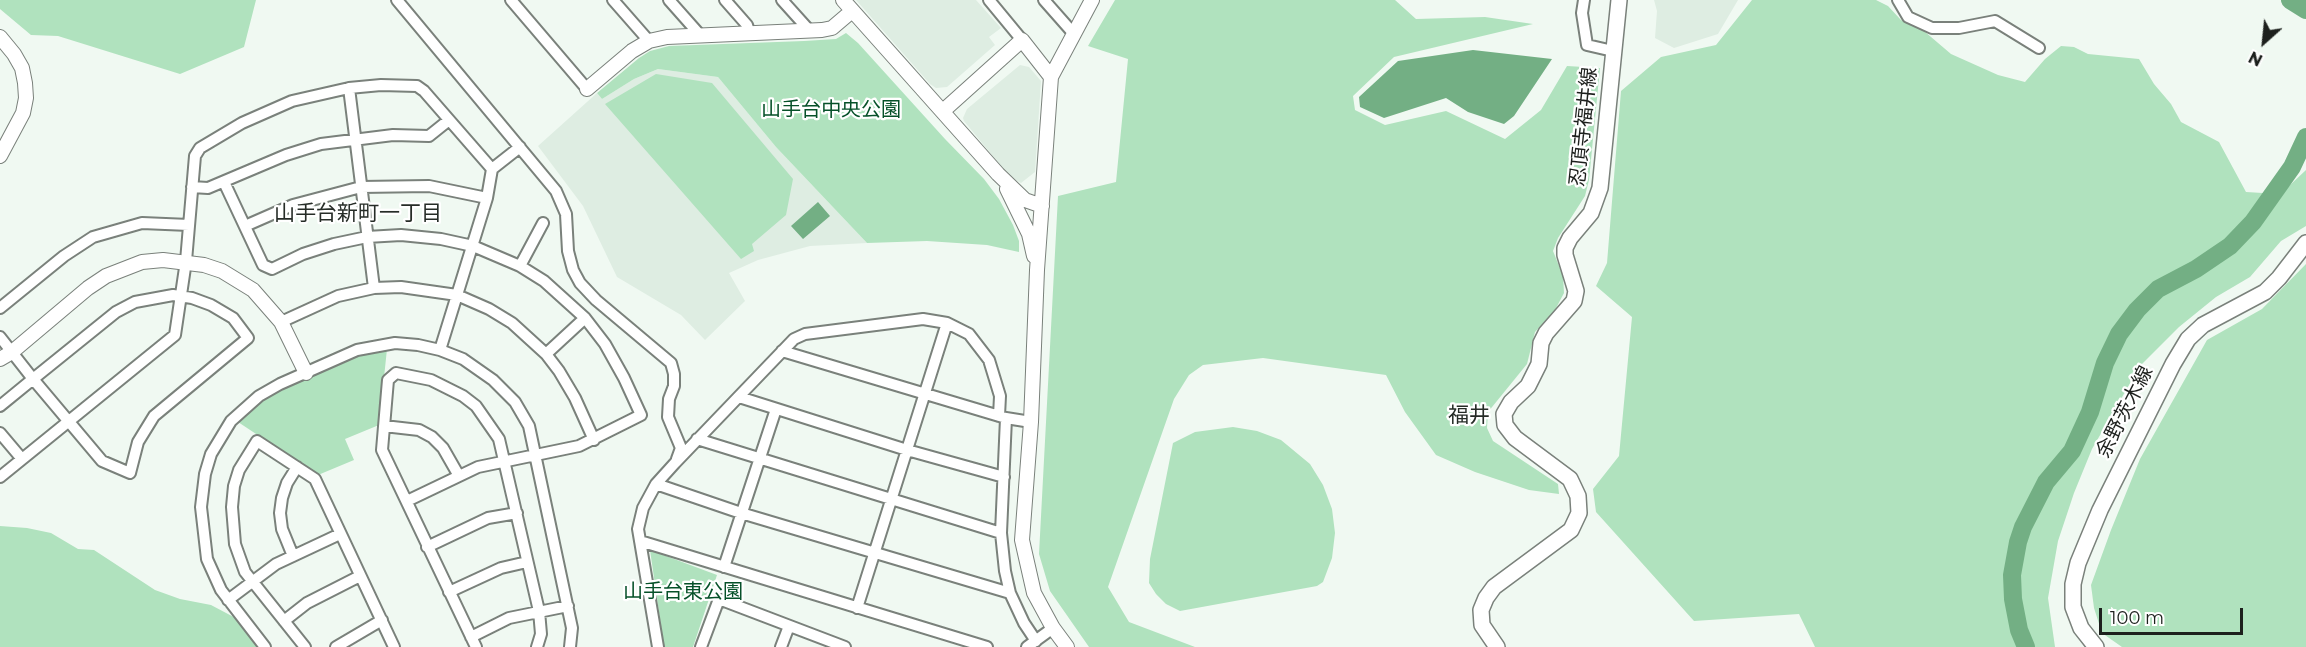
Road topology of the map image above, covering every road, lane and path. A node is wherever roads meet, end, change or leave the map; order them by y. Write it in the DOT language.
graph roads {
  1 [pos="397,0"];
  2 [pos="511,0"];
  3 [pos="613,0"];
  4 [pos="669,0"];
  5 [pos="725,0"];
  6 [pos="782,0"];
  7 [pos="989,0"];
  8 [pos="1044,0"];
  9 [pos="1092,0"];
  10 [pos="1584,0"];
  11 [pos="1620,0"];
  12 [pos="1898,0"];
  13 [pos="848,5"];
  14 [pos="809,30"];
  15 [pos="750,34"];
  16 [pos="1074,34"];
  17 [pos="700,35"];
  18 [pos="0,37"];
  19 [pos="1022,40"];
  20 [pos="649,41"];
  21 [pos="2039,48"];
  22 [pos="1613,51"];
  23 [pos="1052,78"];
  24 [pos="349,88"];
  25 [pos="587,89"];
  26 [pos="943,111"];
  27 [pos="449,120"];
  28 [pos="355,138"];
  29 [pos="520,147"];
  30 [pos="1,152"];
  31 [pos="492,169"];
  32 [pos="998,174"];
  33 [pos="224,182"];
  34 [pos="192,187"];
  35 [pos="361,187"];
  36 [pos="488,198"];
  37 [pos="1042,206"];
  38 [pos="543,223"];
  39 [pos="189,225"];
  40 [pos="245,226"];
  41 [pos="367,237"];
  42 [pos="2306,243"];
  43 [pos="473,246"];
  44 [pos="186,261"];
  45 [pos="520,266"];
  46 [pos="1037,270"];
  47 [pos="374,288"];
  48 [pos="182,296"];
  49 [pos="457,296"];
  50 [pos="0,308"];
  51 [pos="585,318"];
  52 [pos="281,322"];
  53 [pos="947,323"];
  54 [pos="0,337"];
  55 [pos="440,350"];
  56 [pos="782,351"];
  57 [pos="546,354"];
  58 [pos="6,356"];
  59 [pos="306,373"];
  60 [pos="33,379"];
  61 [pos="924,395"];
  62 [pos="739,397"];
  63 [pos="0,406"];
  64 [pos="776,408"];
  65 [pos="1003,417"];
  66 [pos="68,421"];
  67 [pos="1031,423"];
  68 [pos="384,426"];
  69 [pos="0,433"];
  70 [pos="697,439"];
  71 [pos="594,440"];
  72 [pos="907,450"];
  73 [pos="536,454"];
  74 [pos="759,458"];
  75 [pos="22,459"];
  76 [pos="505,462"];
  77 [pos="675,462"];
  78 [pos="297,467"];
  79 [pos="459,476"];
  80 [pos="0,477"];
  81 [pos="1004,477"];
  82 [pos="656,484"];
  83 [pos="407,501"];
  84 [pos="892,501"];
  85 [pos="517,513"];
  86 [pos="741,513"];
  87 [pos="1001,533"];
  88 [pos="340,534"];
  89 [pos="640,541"];
  90 [pos="427,547"];
  91 [pos="875,552"];
  92 [pos="293,555"];
  93 [pos="527,562"];
  94 [pos="724,567"];
  95 [pos="360,576"];
  96 [pos="253,582"];
  97 [pos="449,592"];
  98 [pos="1010,593"];
  99 [pos="228,600"];
  100 [pos="568,606"];
  101 [pos="856,608"];
  102 [pos="539,611"];
  103 [pos="382,620"];
  104 [pos="284,621"];
  105 [pos="789,626"];
  106 [pos="1053,628"];
  107 [pos="473,642"];
  108 [pos="1032,644"];
  109 [pos="265,647"];
  110 [pos="305,647"];
  111 [pos="336,647"];
  112 [pos="394,647"];
  113 [pos="537,647"];
  114 [pos="570,647"];
  115 [pos="658,647"];
  116 [pos="701,647"];
  117 [pos="781,647"];
  118 [pos="845,647"];
  119 [pos="987,647"];
  120 [pos="1067,647"];
  121 [pos="1497,647"];
  122 [pos="2096,647"];
  1 -- 29 [label="street"];
  2 -- 25 [label="street"];
  3 -- 20 [label="street"];
  4 -- 17 [label="street"];
  5 -- 15 [label="street"];
  6 -- 14 [label="street"];
  7 -- 19 [label="street"];
  8 -- 16 [label="street"];
  9 -- 16 [label="street"];
  10 -- 22 [label="street"];
  11 -- 22 [label="main road, 忍頂寺福井線"];
  12 -- 21 [label="street"];
  13 -- 14 [label="street"];
  13 -- 26 [label="street"];
  14 -- 15 [label="street"];
  15 -- 17 [label="street"];
  16 -- 23 [label="street"];
  17 -- 20 [label="street"];
  18 -- 30 [label="street"];
  19 -- 23 [label="street"];
  19 -- 26 [label="street"];
  20 -- 25 [label="street"];
  22 -- 121 [label="main road, 忍頂寺福井線"];
  23 -- 37 [label="street"];
  24 -- 27 [label="street"];
  24 -- 28 [label="street"];
  24 -- 34 [label="street"];
  26 -- 32 [label="street"];
  27 -- 28 [label="street"];
  27 -- 31 [label="street"];
  28 -- 33 [label="street"];
  28 -- 35 [label="street"];
  29 -- 31 [label="street"];
  29 -- 77 [label="street"];
  31 -- 36 [label="street"];
  32 -- 37 [label="street"];
  32 -- 46 [label="street"];
  33 -- 34 [label="street"];
  33 -- 40 [label="street"];
  34 -- 39 [label="street"];
  35 -- 36 [label="street"];
  35 -- 40 [label="street"];
  35 -- 41 [label="street"];
  36 -- 43 [label="street"];
  37 -- 46 [label="street"];
  38 -- 45 [label="street"];
  39 -- 44 [label="street"];
  39 -- 50 [label="street"];
  40 -- 41 [label="street"];
  41 -- 43 [label="street"];
  41 -- 47 [label="street"];
  42 -- 122 [label="main road, 余野茨木線"];
  43 -- 45 [label="street"];
  43 -- 49 [label="street"];
  44 -- 48 [label="street"];
  44 -- 52 [label="street"];
  44 -- 58 [label="street"];
  45 -- 51 [label="street"];
  46 -- 67 [label="street"];
  47 -- 49 [label="street"];
  47 -- 52 [label="street"];
  48 -- 60 [label="street"];
  48 -- 66 [label="street"];
  48 -- 66 [label="street"];
  49 -- 55 [label="street"];
  49 -- 57 [label="street"];
  51 -- 57 [label="street"];
  51 -- 71 [label="street"];
  52 -- 59 [label="street"];
  53 -- 56 [label="street"];
  53 -- 61 [label="street"];
  53 -- 65 [label="street"];
  54 -- 58 [label="street"];
  55 -- 59 [label="street"];
  55 -- 73 [label="street"];
  56 -- 61 [label="street"];
  56 -- 62 [label="street"];
  57 -- 71 [label="street"];
  58 -- 60 [label="street"];
  59 -- 99 [label="street"];
  60 -- 63 [label="street"];
  60 -- 66 [label="street"];
  61 -- 65 [label="street"];
  61 -- 72 [label="street"];
  62 -- 64 [label="street"];
  62 -- 70 [label="street"];
  64 -- 72 [label="street"];
  64 -- 74 [label="street"];
  65 -- 67 [label="street"];
  65 -- 81 [label="street"];
  66 -- 75 [label="street"];
  67 -- 106 [label="street"];
  68 -- 76 [label="street"];
  68 -- 79 [label="street"];
  68 -- 83 [label="street"];
  69 -- 75 [label="street"];
  70 -- 74 [label="street"];
  70 -- 77 [label="street"];
  71 -- 73 [label="street"];
  72 -- 81 [label="street"];
  72 -- 84 [label="street"];
  73 -- 76 [label="street"];
  73 -- 100 [label="street"];
  74 -- 84 [label="street"];
  74 -- 86 [label="street"];
  75 -- 80 [label="street"];
  76 -- 79 [label="street"];
  76 -- 85 [label="street"];
  77 -- 82 [label="street"];
  78 -- 88 [label="street"];
  78 -- 92 [label="street"];
  78 -- 96 [label="street"];
  79 -- 83 [label="street"];
  81 -- 87 [label="street"];
  82 -- 86 [label="street"];
  82 -- 89 [label="street"];
  83 -- 90 [label="street"];
  84 -- 87 [label="street"];
  84 -- 91 [label="street"];
  85 -- 90 [label="street"];
  85 -- 93 [label="street"];
  86 -- 91 [label="street"];
  86 -- 94 [label="street"];
  87 -- 98 [label="street"];
  88 -- 92 [label="street"];
  88 -- 95 [label="street"];
  89 -- 94 [label="street"];
  89 -- 115 [label="street"];
  90 -- 97 [label="street"];
  91 -- 98 [label="street"];
  91 -- 101 [label="street"];
  92 -- 96 [label="street"];
  93 -- 97 [label="street"];
  93 -- 102 [label="street"];
  94 -- 101 [label="street"];
  95 -- 103 [label="street"];
  95 -- 104 [label="street"];
  96 -- 99 [label="street"];
  96 -- 104 [label="street"];
  97 -- 107 [label="street"];
  98 -- 108 [label="street"];
  99 -- 109 [label="street"];
  100 -- 102 [label="street"];
  100 -- 114 [label="street"];
  101 -- 119 [label="street"];
  102 -- 107 [label="street"];
  102 -- 113 [label="street"];
  103 -- 111 [label="street"];
  103 -- 112 [label="street"];
  104 -- 110 [label="street"];
  105 -- 116 [label="street"];
  105 -- 117 [label="street"];
  105 -- 118 [label="street"];
  106 -- 108 [label="street"];
  106 -- 120 [label="street"];
}
